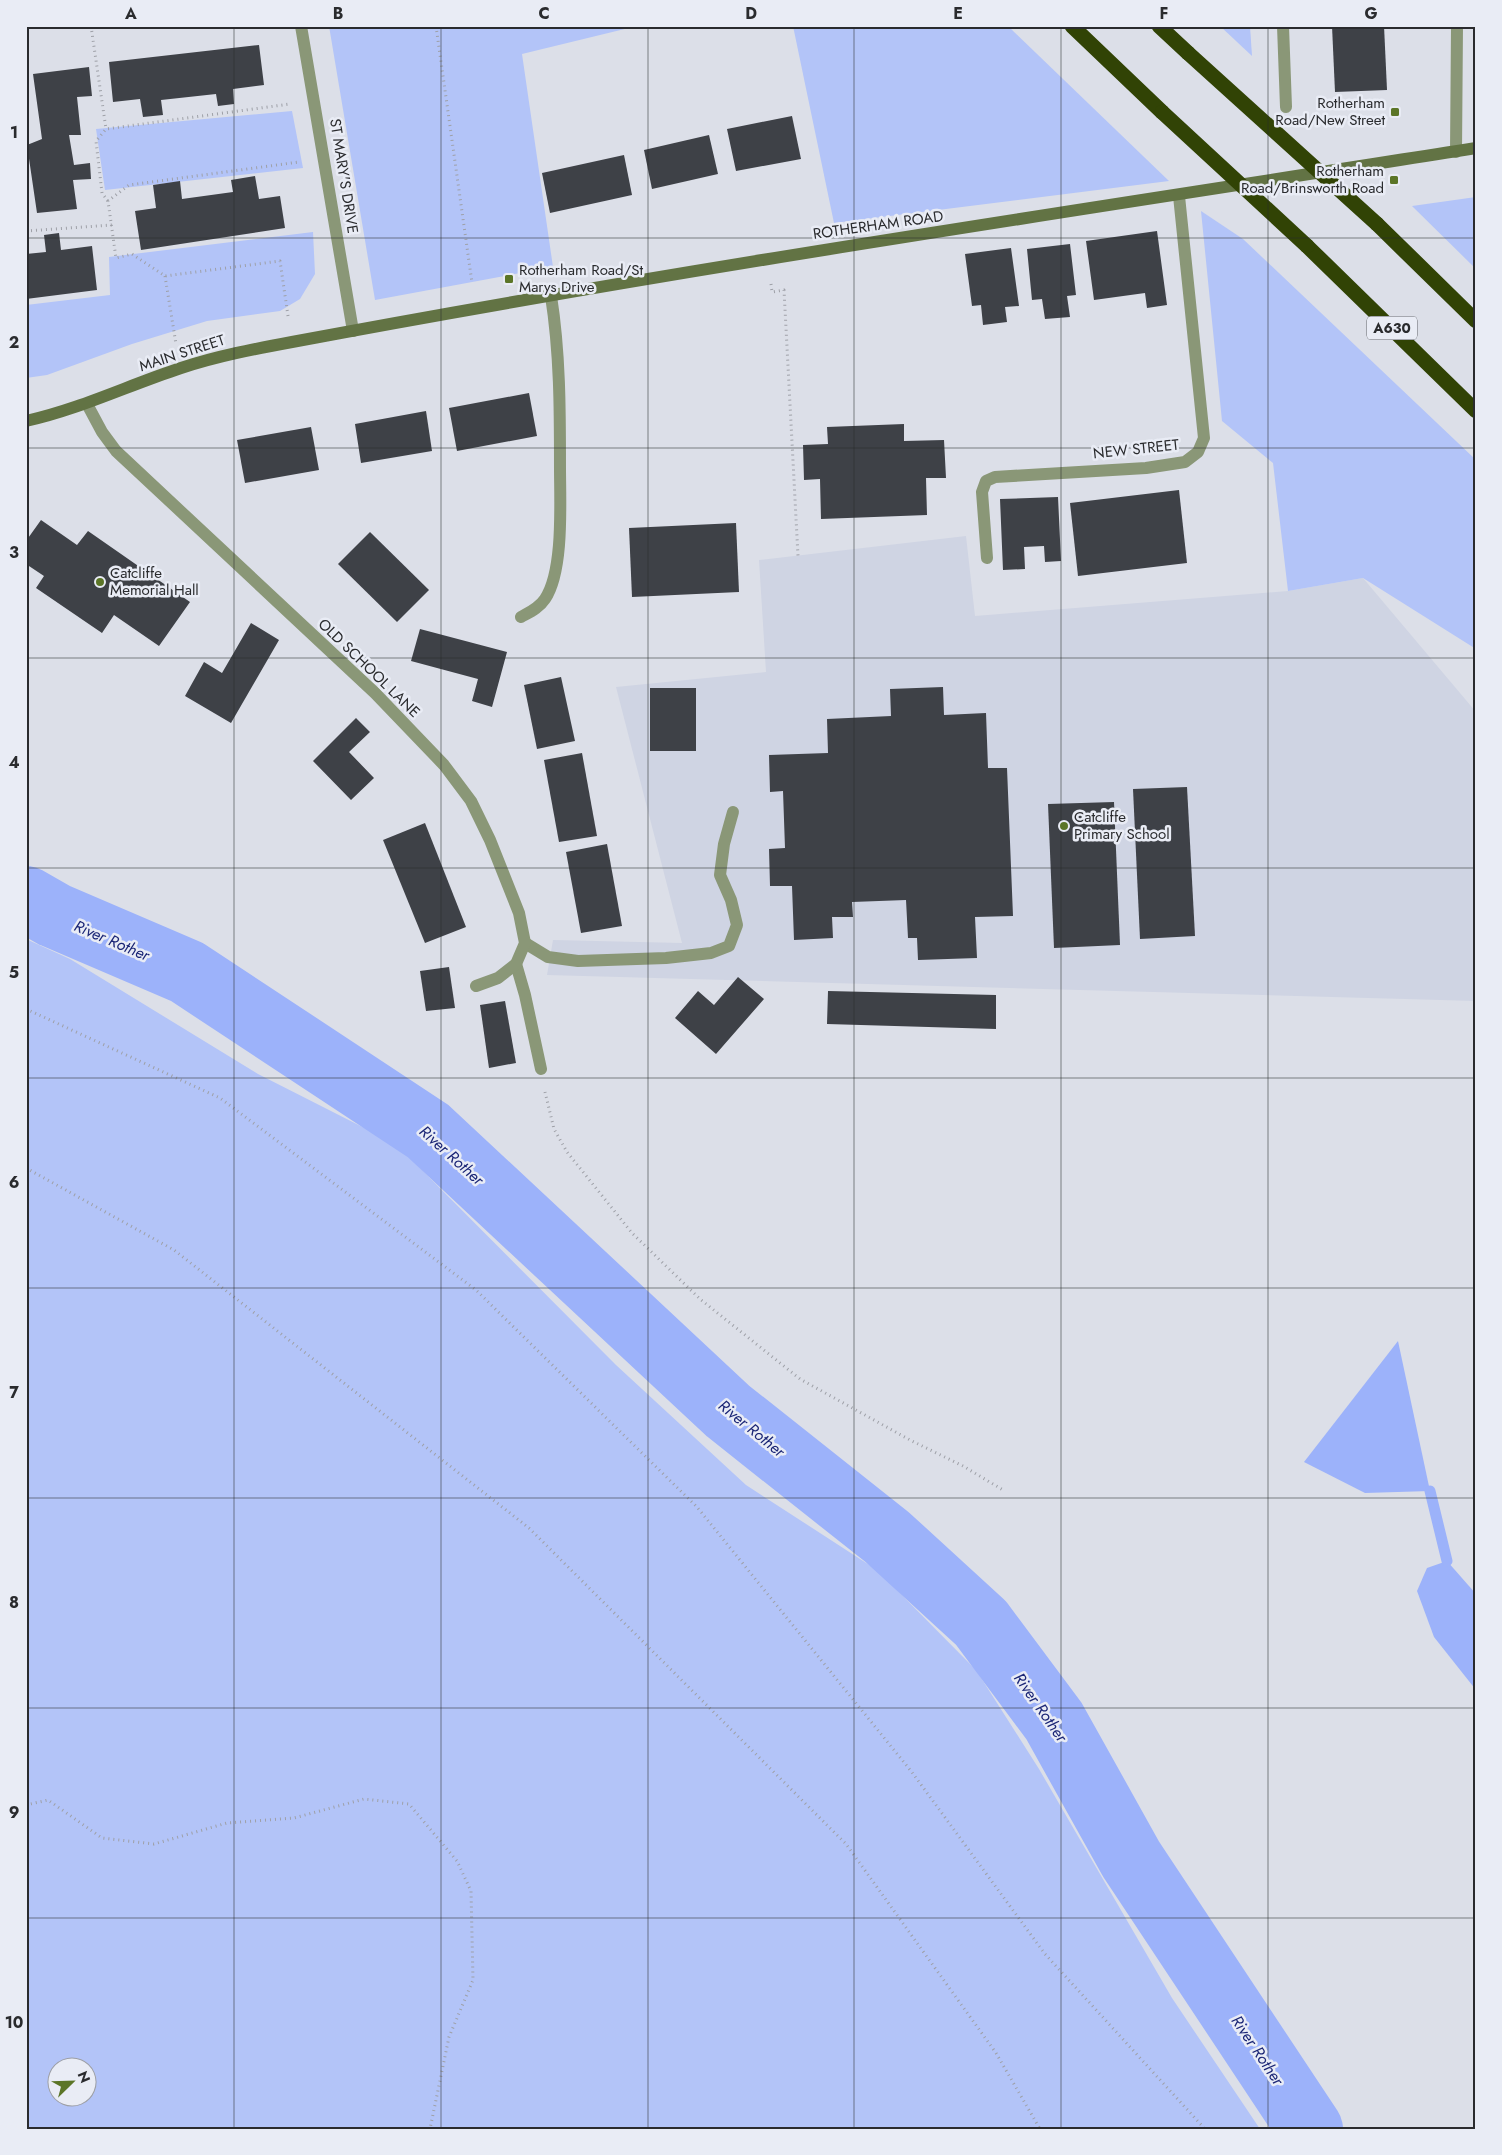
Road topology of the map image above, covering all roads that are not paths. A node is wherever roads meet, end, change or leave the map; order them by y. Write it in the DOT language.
graph roads {
  1 [pos="301,26"];
  2 [pos="1072,26"];
  3 [pos="1159,26"];
  4 [pos="1283,26"];
  5 [pos="1457,26"];
  6 [pos="1286,107"];
  7 [pos="1476,148"];
  8 [pos="1456,152"];
  9 [pos="1179,196"];
  10 [pos="551,296"];
  11 [pos="1476,321"];
  12 [pos="352,330"];
  13 [pos="87,404"];
  14 [pos="1476,411"];
  15 [pos="26,421"];
  16 [pos="987,558"];
  17 [pos="521,617"];
  18 [pos="733,812"];
  19 [pos="525,943"];
  20 [pos="516,964"];
  21 [pos="476,986"];
  22 [pos="541,1070"];
  1 -- 12 [label="street, ST MARY'S DRIVE"];
  2 -- 14 [label="highway, A630, bridge"];
  3 -- 11 [label="highway, bridge"];
  4 -- 6 [label="street"];
  5 -- 8 [label="street"];
  7 -- 8 [label="main road, ROTHERHAM ROAD"];
  8 -- 9 [label="main road, ROTHERHAM ROAD"];
  9 -- 10 [label="main road, ROTHERHAM ROAD"];
  9 -- 16 [label="street, NEW STREET"];
  10 -- 12 [label="main road, ROTHERHAM ROAD"];
  10 -- 17 [label="street"];
  12 -- 13 [label="main road, MAIN STREET"];
  13 -- 15 [label="main road, MAIN STREET"];
  13 -- 19 [label="street, OLD SCHOOL LANE"];
  18 -- 19 [label="street"];
  19 -- 20 [label="street"];
  20 -- 21 [label="street"];
  20 -- 22 [label="street"];
}
